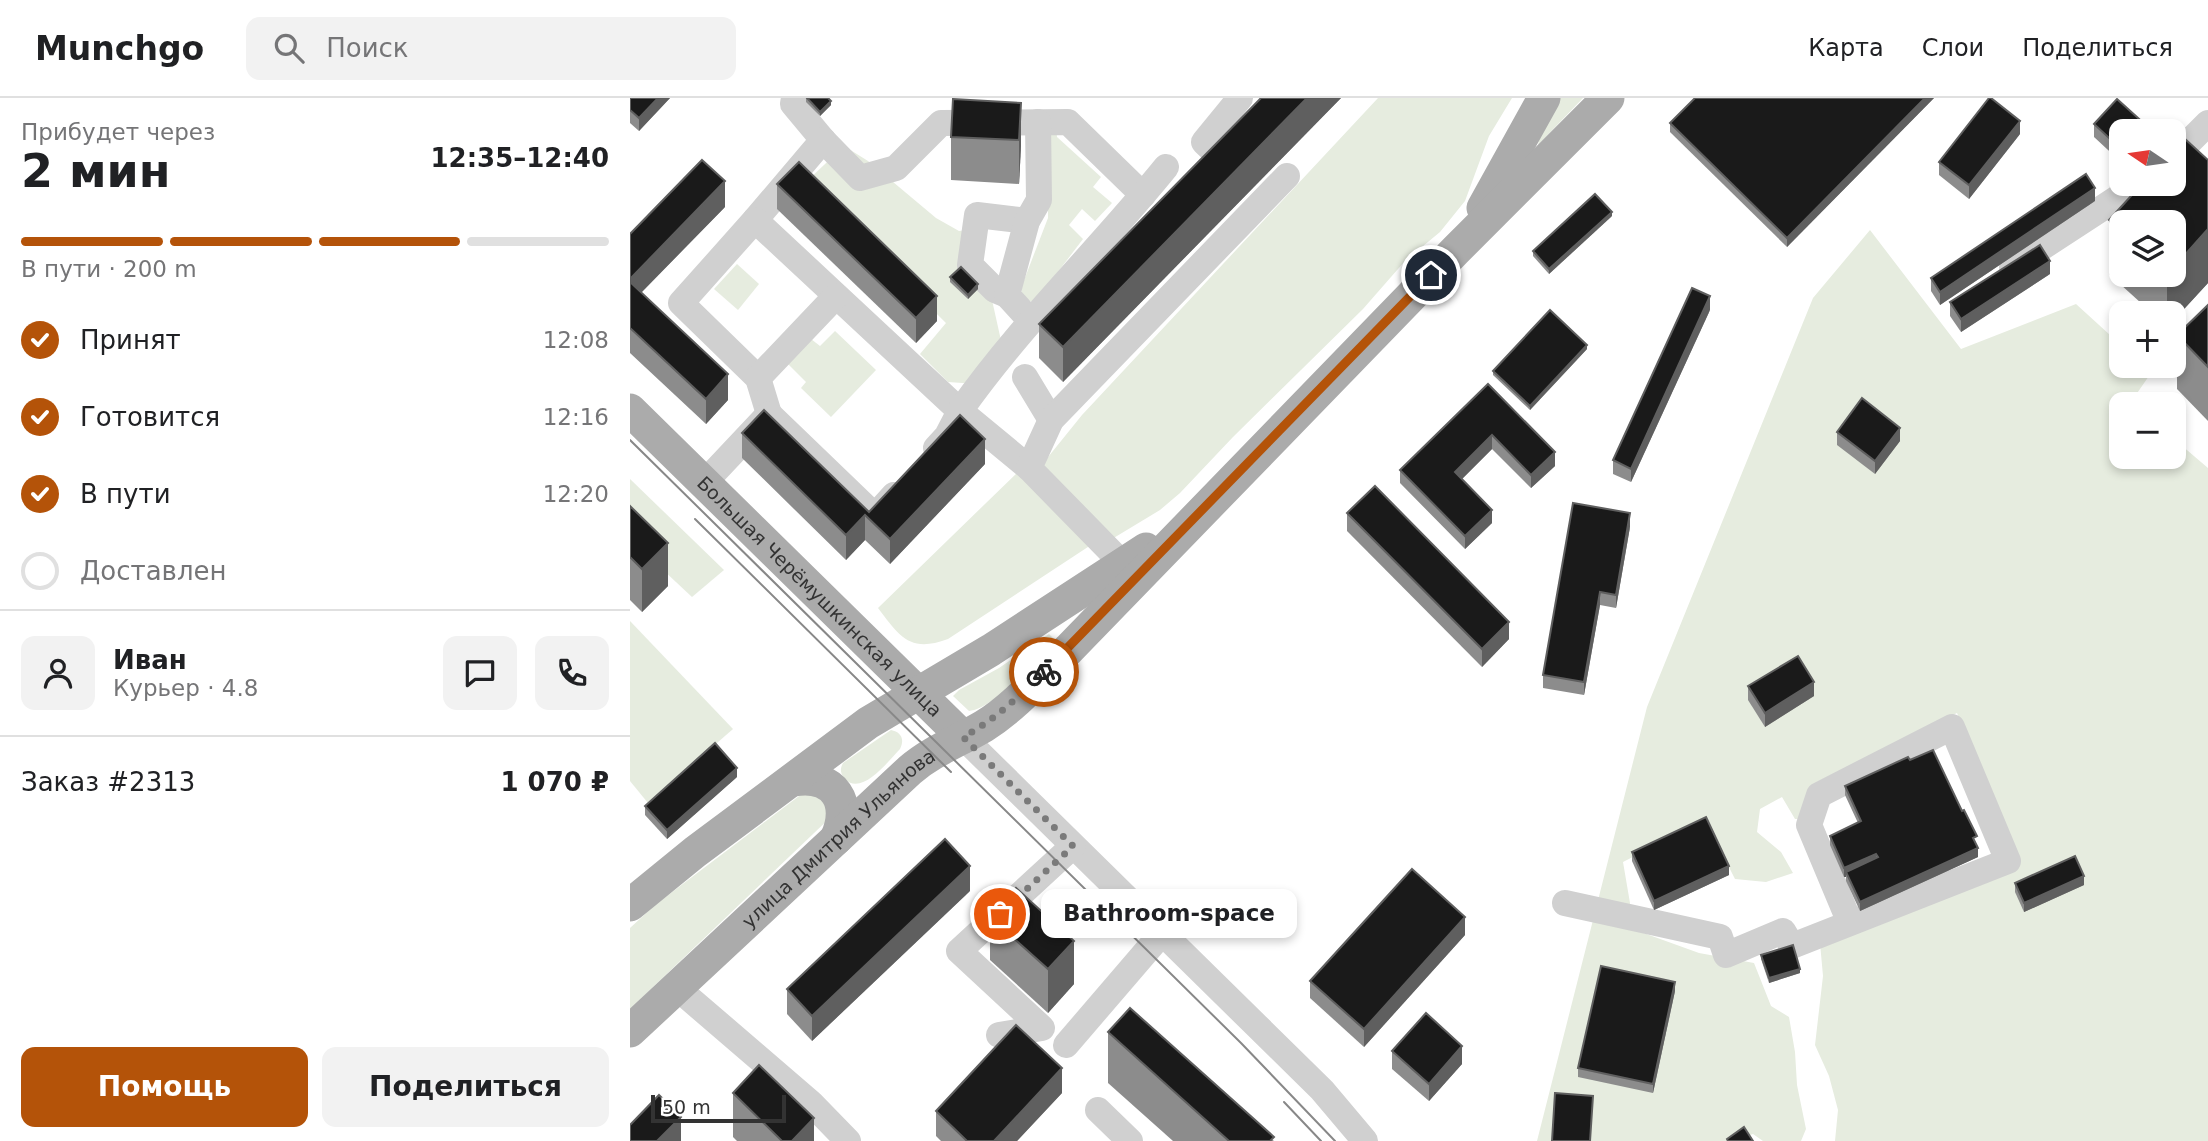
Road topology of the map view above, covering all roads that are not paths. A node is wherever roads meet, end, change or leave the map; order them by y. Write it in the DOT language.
graph roads {
  1 [pos="794,98"];
  2 [pos="1240,98"];
  3 [pos="1544,98"];
  4 [pos="1608,98"];
  5 [pos="1038,122"];
  6 [pos="2208,123"];
  7 [pos="823,140"];
  8 [pos="2186,145"];
  9 [pos="1228,165"];
  10 [pos="1166,167"];
  11 [pos="1287,176"];
  12 [pos="1143,195"];
  13 [pos="2121,196"];
  14 [pos="755,220"];
  15 [pos="1027,220"];
  16 [pos="1455,251"];
  17 [pos="1993,279"];
  18 [pos="1007,295"];
  19 [pos="836,296"];
  20 [pos="1030,320"];
  21 [pos="758,377"];
  22 [pos="1025,377"];
  23 [pos="630,410"];
  24 [pos="960,411"];
  25 [pos="769,414"];
  26 [pos="1051,420"];
  27 [pos="1029,468"];
  28 [pos="704,483"];
  29 [pos="1203,509"];
  30 [pos="1123,564"];
  31 [pos="917,693"];
  32 [pos="963,737"];
  33 [pos="833,749"];
  34 [pos="794,780"];
  35 [pos="881,796"];
  36 [pos="836,839"];
  37 [pos="1073,846"];
  38 [pos="1565,902"];
  39 [pos="630,905"];
  40 [pos="1850,923"];
  41 [pos="1163,932"];
  42 [pos="677,987"];
  43 [pos="630,1031"];
  44 [pos="999,1035"];
  45 [pos="1066,1045"];
  46 [pos="1098,1111"];
  47 [pos="848,1141"];
  48 [pos="1130,1141"];
  49 [pos="1365,1141"];
  1 -- 7 [label="street"];
  2 -- 9 [label="street"];
  3 -- 16 [label="main road, улица Дмитрия Ульянова"];
  4 -- 16 [label="main road, улица Дмитрия Ульянова"];
  5 -- 7 [label="street"];
  5 -- 12 [label="street"];
  5 -- 15 [label="street"];
  6 -- 8 [label="street"];
  7 -- 14 [label="street"];
  10 -- 12 [label="street"];
  11 -- 26 [label="street"];
  12 -- 20 [label="street"];
  13 -- 17 [label="street"];
  14 -- 19 [label="street"];
  14 -- 21 [label="street"];
  15 -- 18 [label="street"];
  15 -- 18 [label="street"];
  16 -- 29 [label="main road, улица Дмитрия Ульянова"];
  18 -- 20 [label="street"];
  19 -- 21 [label="street"];
  19 -- 24 [label="street"];
  20 -- 24 [label="street"];
  21 -- 25 [label="street"];
  22 -- 26 [label="street"];
  23 -- 28 [label="main road, Большая Черёмушкинская улица"];
  24 -- 25 [label="street"];
  24 -- 27 [label="street"];
  25 -- 28 [label="street"];
  26 -- 27 [label="street"];
  27 -- 30 [label="street"];
  28 -- 31 [label="main road, Большая Черёмушкинская улица"];
  29 -- 30 [label="main road, улица Дмитрия Ульянова"];
  29 -- 32 [label="main road, улица Дмитрия Ульянова"];
  30 -- 31 [label="main road, улица Дмитрия Ульянова"];
  31 -- 32 [label="main road, Большая Черёмушкинская улица"];
  31 -- 33 [label="main road, улица Дмитрия Ульянова"];
  32 -- 35 [label="main road, улица Дмитрия Ульянова"];
  32 -- 37 [label="street, Большая Черёмушкинская улица"];
  33 -- 34 [label="main road, улица Дмитрия Ульянова"];
  33 -- 35 [label="main road"];
  34 -- 36 [label="main road"];
  34 -- 39 [label="main road, улица Дмитрия Ульянова"];
  35 -- 36 [label="main road, улица Дмитрия Ульянова"];
  36 -- 42 [label="main road, улица Дмитрия Ульянова"];
  37 -- 41 [label="street, Большая Черёмушкинская улица"];
  37 -- 44 [label="street"];
  38 -- 40 [label="street"];
  40 -- 40 [label="street"];
  41 -- 45 [label="street"];
  41 -- 49 [label="street, Большая Черёмушкинская улица"];
  42 -- 43 [label="main road, улица Дмитрия Ульянова"];
  42 -- 47 [label="street"];
  46 -- 48 [label="street"];
}
